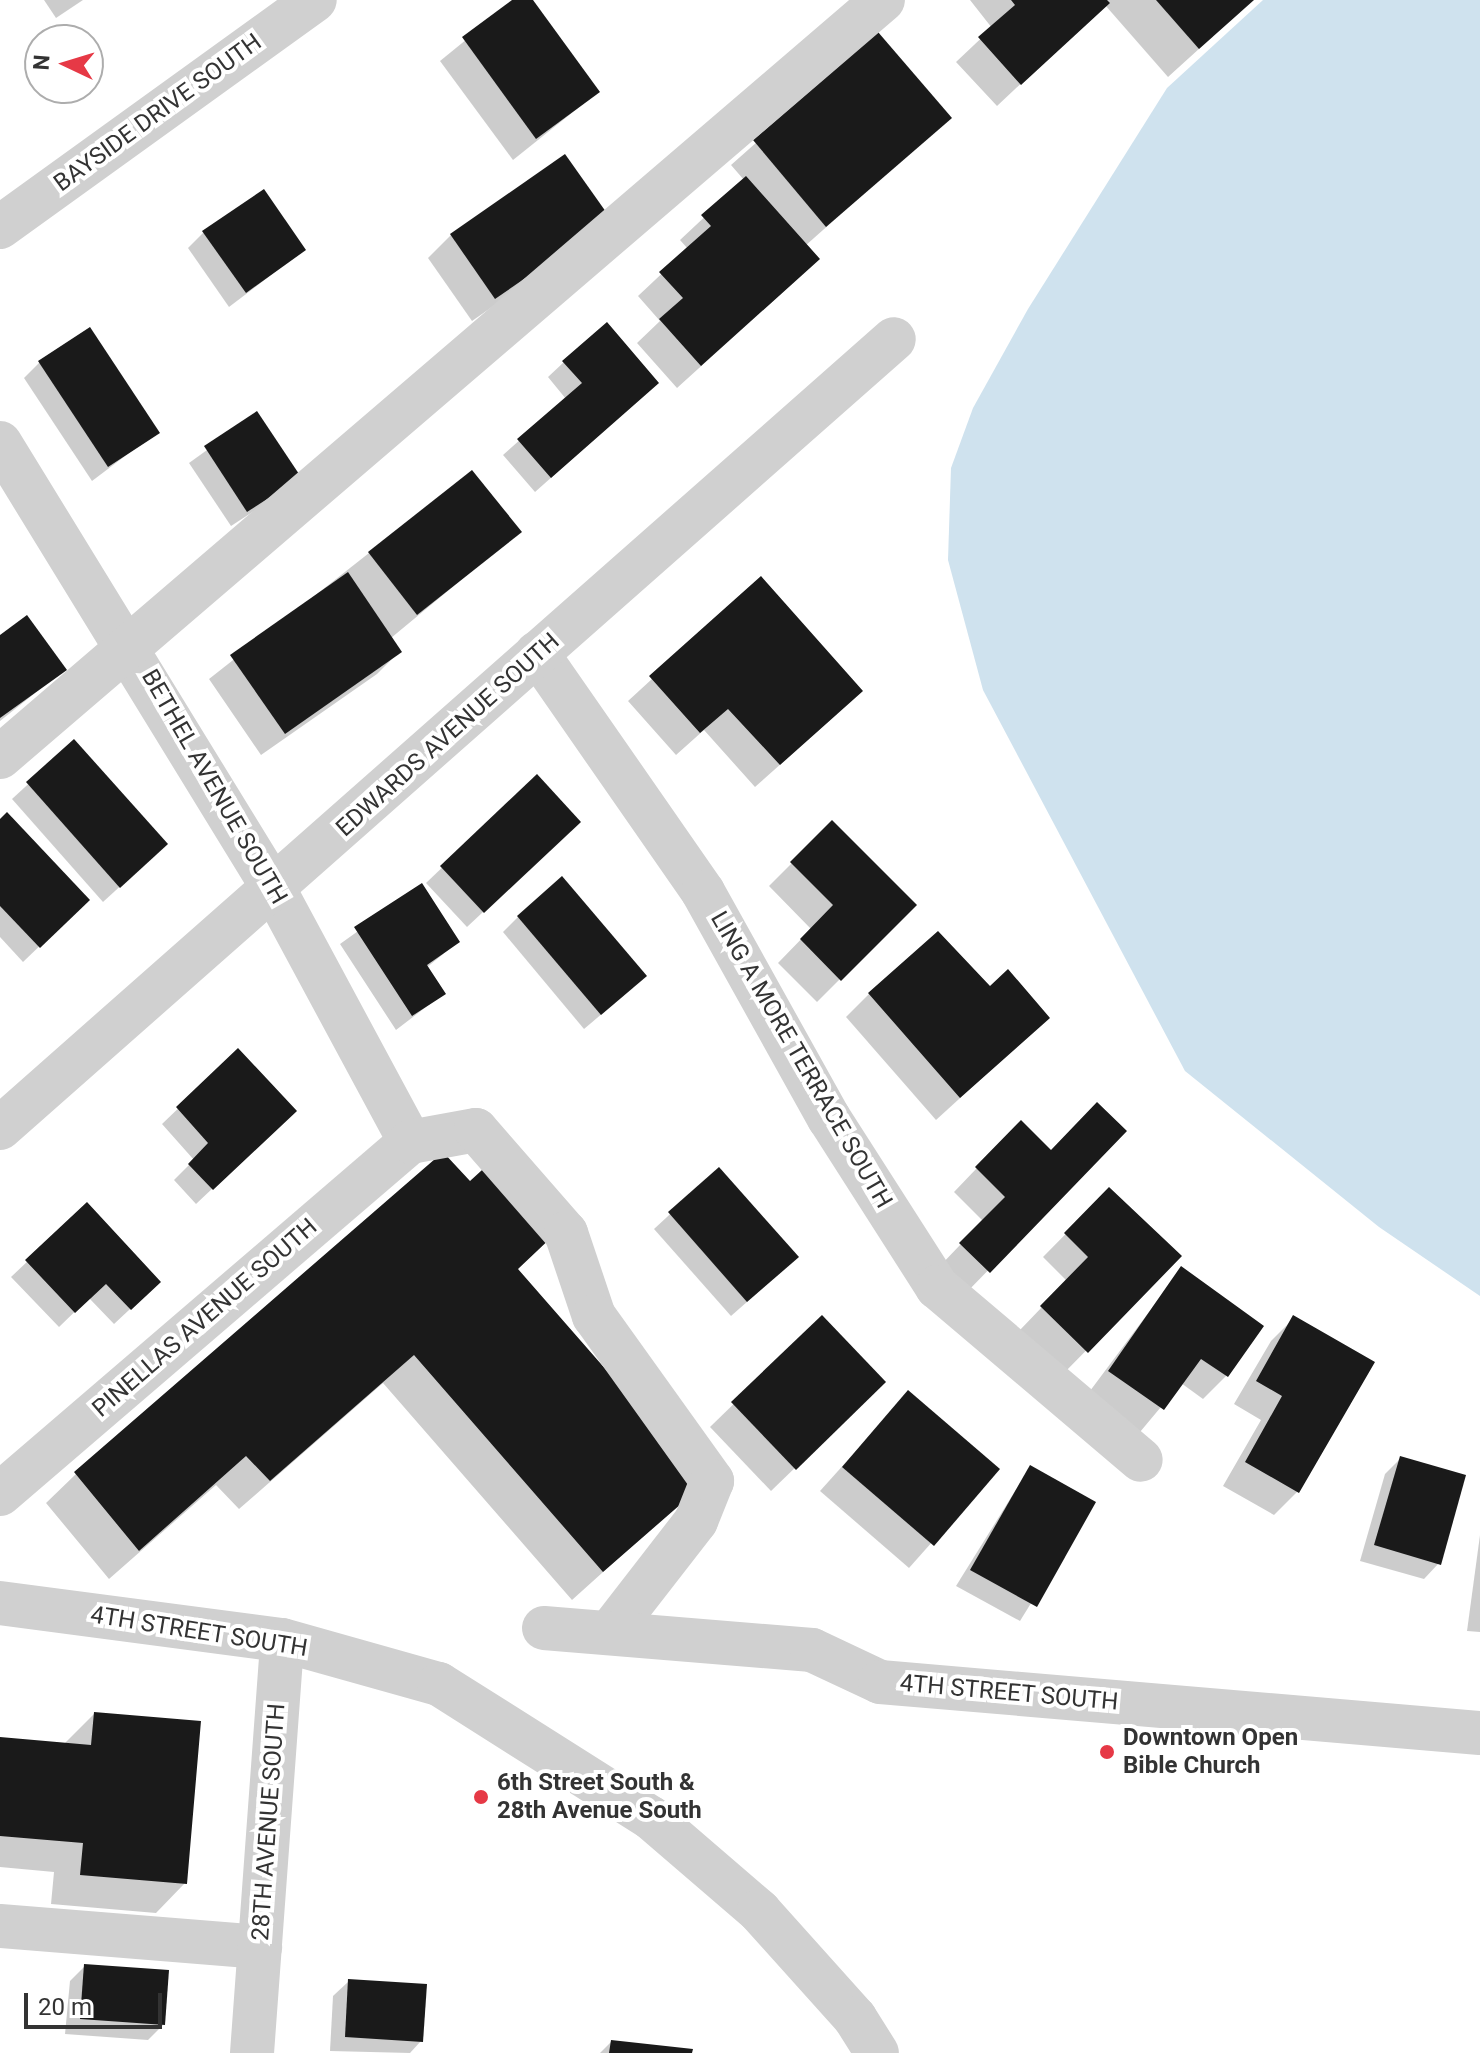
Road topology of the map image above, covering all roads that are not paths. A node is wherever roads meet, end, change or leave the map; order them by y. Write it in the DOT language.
graph roads {
  1 [pos="315,0"];
  2 [pos="883,0"];
  3 [pos="0,227"];
  4 [pos="894,339"];
  5 [pos="0,443"];
  6 [pos="131,646"];
  7 [pos="537,653"];
  8 [pos="0,757"];
  9 [pos="275,891"];
  10 [pos="0,1128"];
  11 [pos="410,1142"];
  12 [pos="1141,1460"];
  13 [pos="0,1494"];
  14 [pos="0,1603"];
  15 [pos="544,1628"];
  16 [pos="610,1632"];
  17 [pos="282,1640"];
  18 [pos="1480,1733"];
  19 [pos="0,1926"];
  20 [pos="260,1947"];
  21 [pos="252,2053"];
  22 [pos="877,2053"];
  1 -- 3 [label="street, BAYSIDE DRIVE SOUTH"];
  2 -- 6 [label="street"];
  4 -- 7 [label="street, EDWARDS AVENUE SOUTH"];
  5 -- 6 [label="street, BETHEL AVENUE SOUTH"];
  6 -- 8 [label="street"];
  6 -- 9 [label="street, BETHEL AVENUE SOUTH"];
  7 -- 9 [label="street, EDWARDS AVENUE SOUTH"];
  7 -- 12 [label="street, LING A MORE TERRACE SOUTH"];
  9 -- 10 [label="street, EDWARDS AVENUE SOUTH"];
  9 -- 11 [label="street, BETHEL AVENUE SOUTH"];
  11 -- 13 [label="street, PINELLAS AVENUE SOUTH"];
  11 -- 16 [label="street"];
  14 -- 17 [label="street, 4TH STREET SOUTH"];
  15 -- 16 [label="street, 4TH STREET SOUTH"];
  16 -- 18 [label="street, 4TH STREET SOUTH"];
  17 -- 20 [label="street, 28TH AVENUE SOUTH"];
  17 -- 22 [label="street, 4TH STREET SOUTH"];
  19 -- 20 [label="street"];
  20 -- 21 [label="street, 28TH AVENUE SOUTH"];
}
